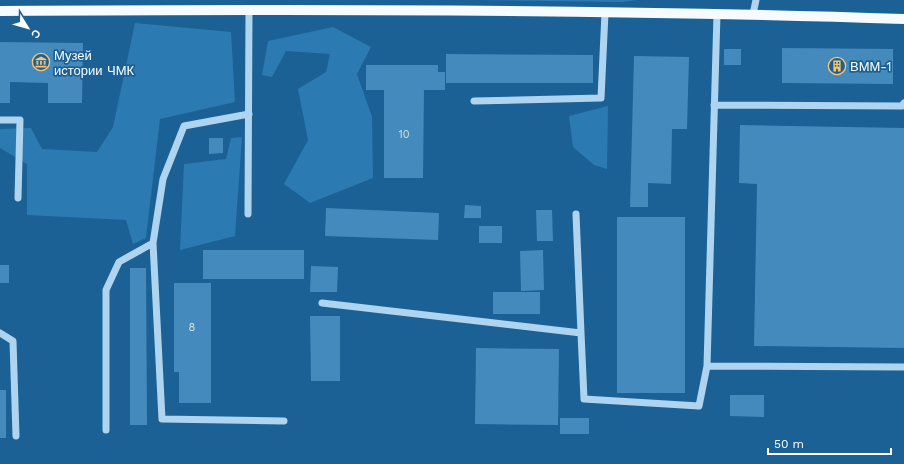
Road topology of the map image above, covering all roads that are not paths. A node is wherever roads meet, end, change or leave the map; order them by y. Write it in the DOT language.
graph roads {
  1 [pos="756,0"];
  2 [pos="249,10"];
  3 [pos="0,11"];
  4 [pos="605,13"];
  5 [pos="717,14"];
  6 [pos="753,14"];
  7 [pos="904,19"];
  8 [pos="474,101"];
  9 [pos="904,103"];
  10 [pos="714,105"];
  11 [pos="249,114"];
  12 [pos="0,120"];
  13 [pos="18,198"];
  14 [pos="248,214"];
  15 [pos="576,214"];
  16 [pos="152,244"];
  17 [pos="322,303"];
  18 [pos="0,333"];
  19 [pos="581,333"];
  20 [pos="707,366"];
  21 [pos="904,367"];
  22 [pos="284,421"];
  23 [pos="106,430"];
  24 [pos="16,436"];
  1 -- 6 [label="lane"];
  2 -- 3 [label="main road"];
  2 -- 4 [label="main road"];
  2 -- 11 [label="lane"];
  4 -- 5 [label="main road"];
  4 -- 8 [label="lane"];
  5 -- 6 [label="main road"];
  5 -- 10 [label="lane"];
  6 -- 7 [label="main road"];
  9 -- 10 [label="lane"];
  10 -- 20 [label="lane"];
  11 -- 14 [label="lane"];
  11 -- 16 [label="lane"];
  12 -- 13 [label="lane"];
  15 -- 19 [label="lane"];
  16 -- 22 [label="lane"];
  16 -- 23 [label="lane"];
  17 -- 19 [label="lane"];
  18 -- 24 [label="lane"];
  19 -- 20 [label="lane"];
  20 -- 21 [label="lane"];
}
